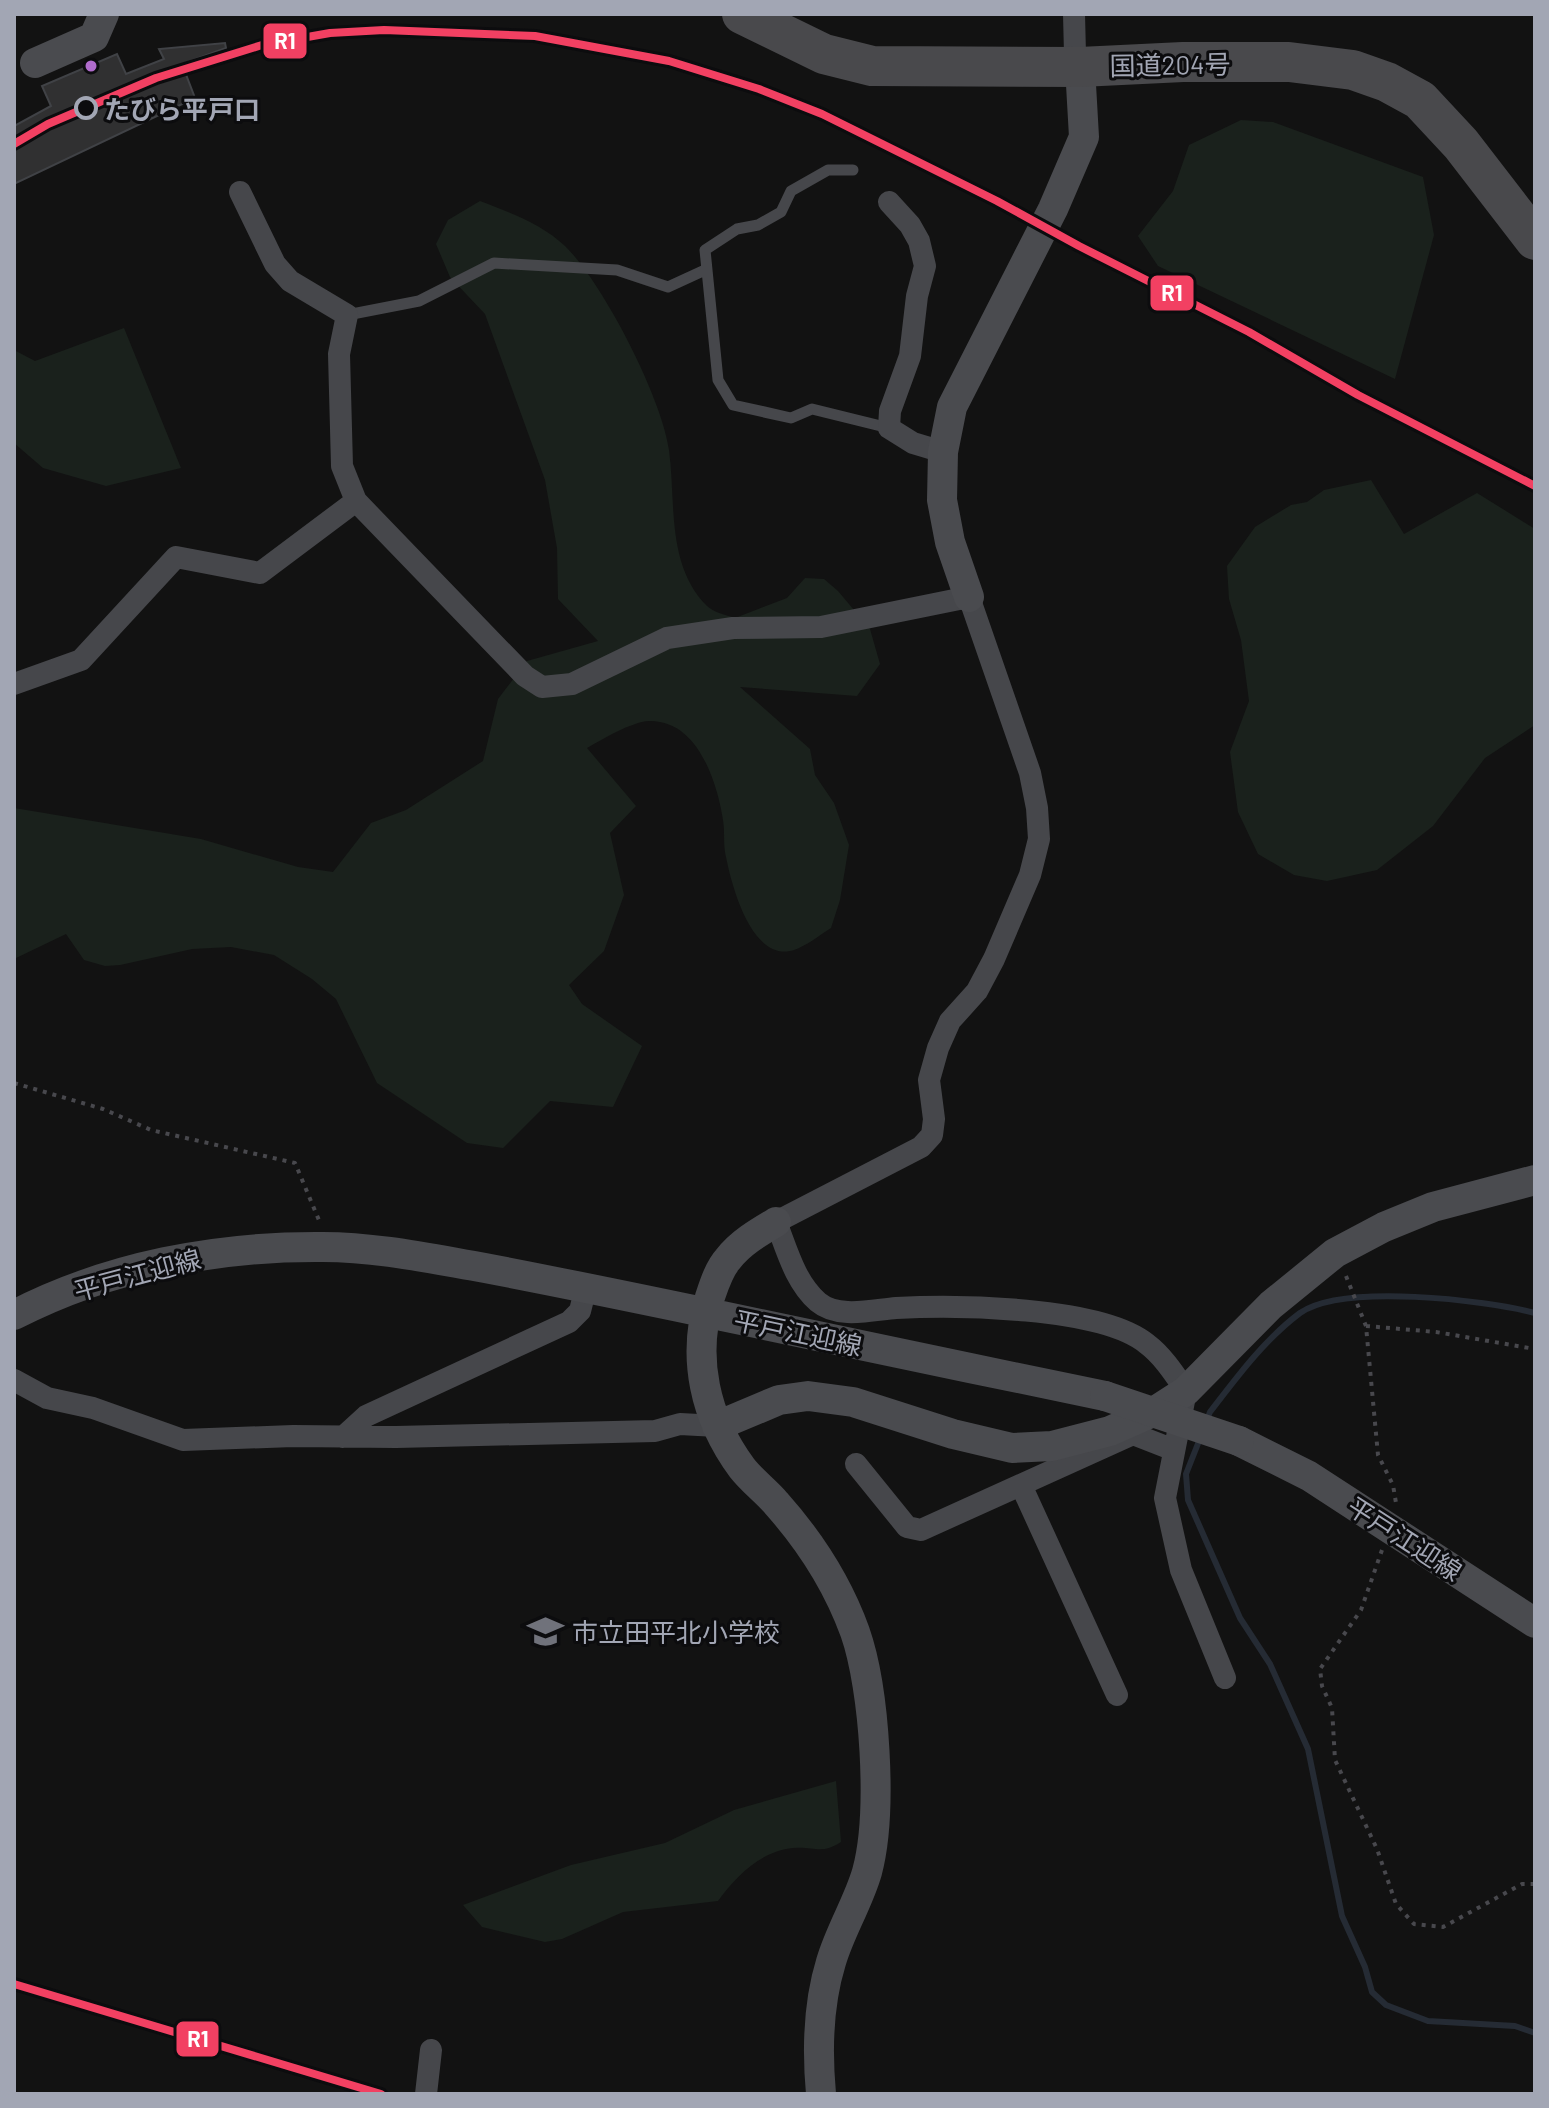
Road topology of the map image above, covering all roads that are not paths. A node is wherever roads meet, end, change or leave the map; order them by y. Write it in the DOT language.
graph roads {
  1 [pos="104,14"];
  2 [pos="742,14"];
  3 [pos="1074,14"];
  4 [pos="1078,60"];
  5 [pos="35,63"];
  6 [pos="853,170"];
  7 [pos="240,192"];
  8 [pos="889,202"];
  9 [pos="1535,240"];
  10 [pos="705,270"];
  11 [pos="347,315"];
  12 [pos="889,428"];
  13 [pos="943,452"];
  14 [pos="356,501"];
  15 [pos="969,597"];
  16 [pos="14,684"];
  17 [pos="1535,1180"];
  18 [pos="776,1222"];
  19 [pos="586,1287"];
  20 [pos="705,1313"];
  21 [pos="14,1315"];
  22 [pos="14,1380"];
  23 [pos="1186,1391"];
  24 [pos="717,1426"];
  25 [pos="343,1437"];
  26 [pos="1174,1450"];
  27 [pos="856,1464"];
  28 [pos="1021,1485"];
  29 [pos="1535,1623"];
  30 [pos="1225,1678"];
  31 [pos="1117,1695"];
  32 [pos="431,2050"];
  33 [pos="427,2088"];
  34 [pos="821,2094"];
  1 -- 5 [label="street"];
  2 -- 4 [label="highway, 国道204号"];
  3 -- 4 [label="street"];
  4 -- 9 [label="highway, 国道204号"];
  4 -- 13 [label="street"];
  6 -- 10 [label="lane"];
  7 -- 11 [label="street"];
  8 -- 12 [label="street"];
  10 -- 11 [label="lane"];
  10 -- 12 [label="lane"];
  11 -- 14 [label="street"];
  12 -- 13 [label="street"];
  13 -- 15 [label="street"];
  14 -- 15 [label="street"];
  14 -- 16 [label="street"];
  15 -- 18 [label="street"];
  17 -- 23 [label="street"];
  18 -- 20 [label="street"];
  18 -- 23 [label="street"];
  19 -- 20 [label="street, 平戸江迎線"];
  19 -- 21 [label="street, 平戸江迎線"];
  19 -- 25 [label="street"];
  20 -- 24 [label="street"];
  20 -- 29 [label="street, 平戸江迎線, bridge"];
  22 -- 25 [label="street"];
  23 -- 24 [label="street"];
  23 -- 26 [label="street"];
  24 -- 25 [label="street"];
  24 -- 34 [label="street"];
  26 -- 28 [label="street"];
  26 -- 30 [label="street"];
  27 -- 28 [label="street"];
  28 -- 31 [label="street"];
  32 -- 33 [label="street"];
}
